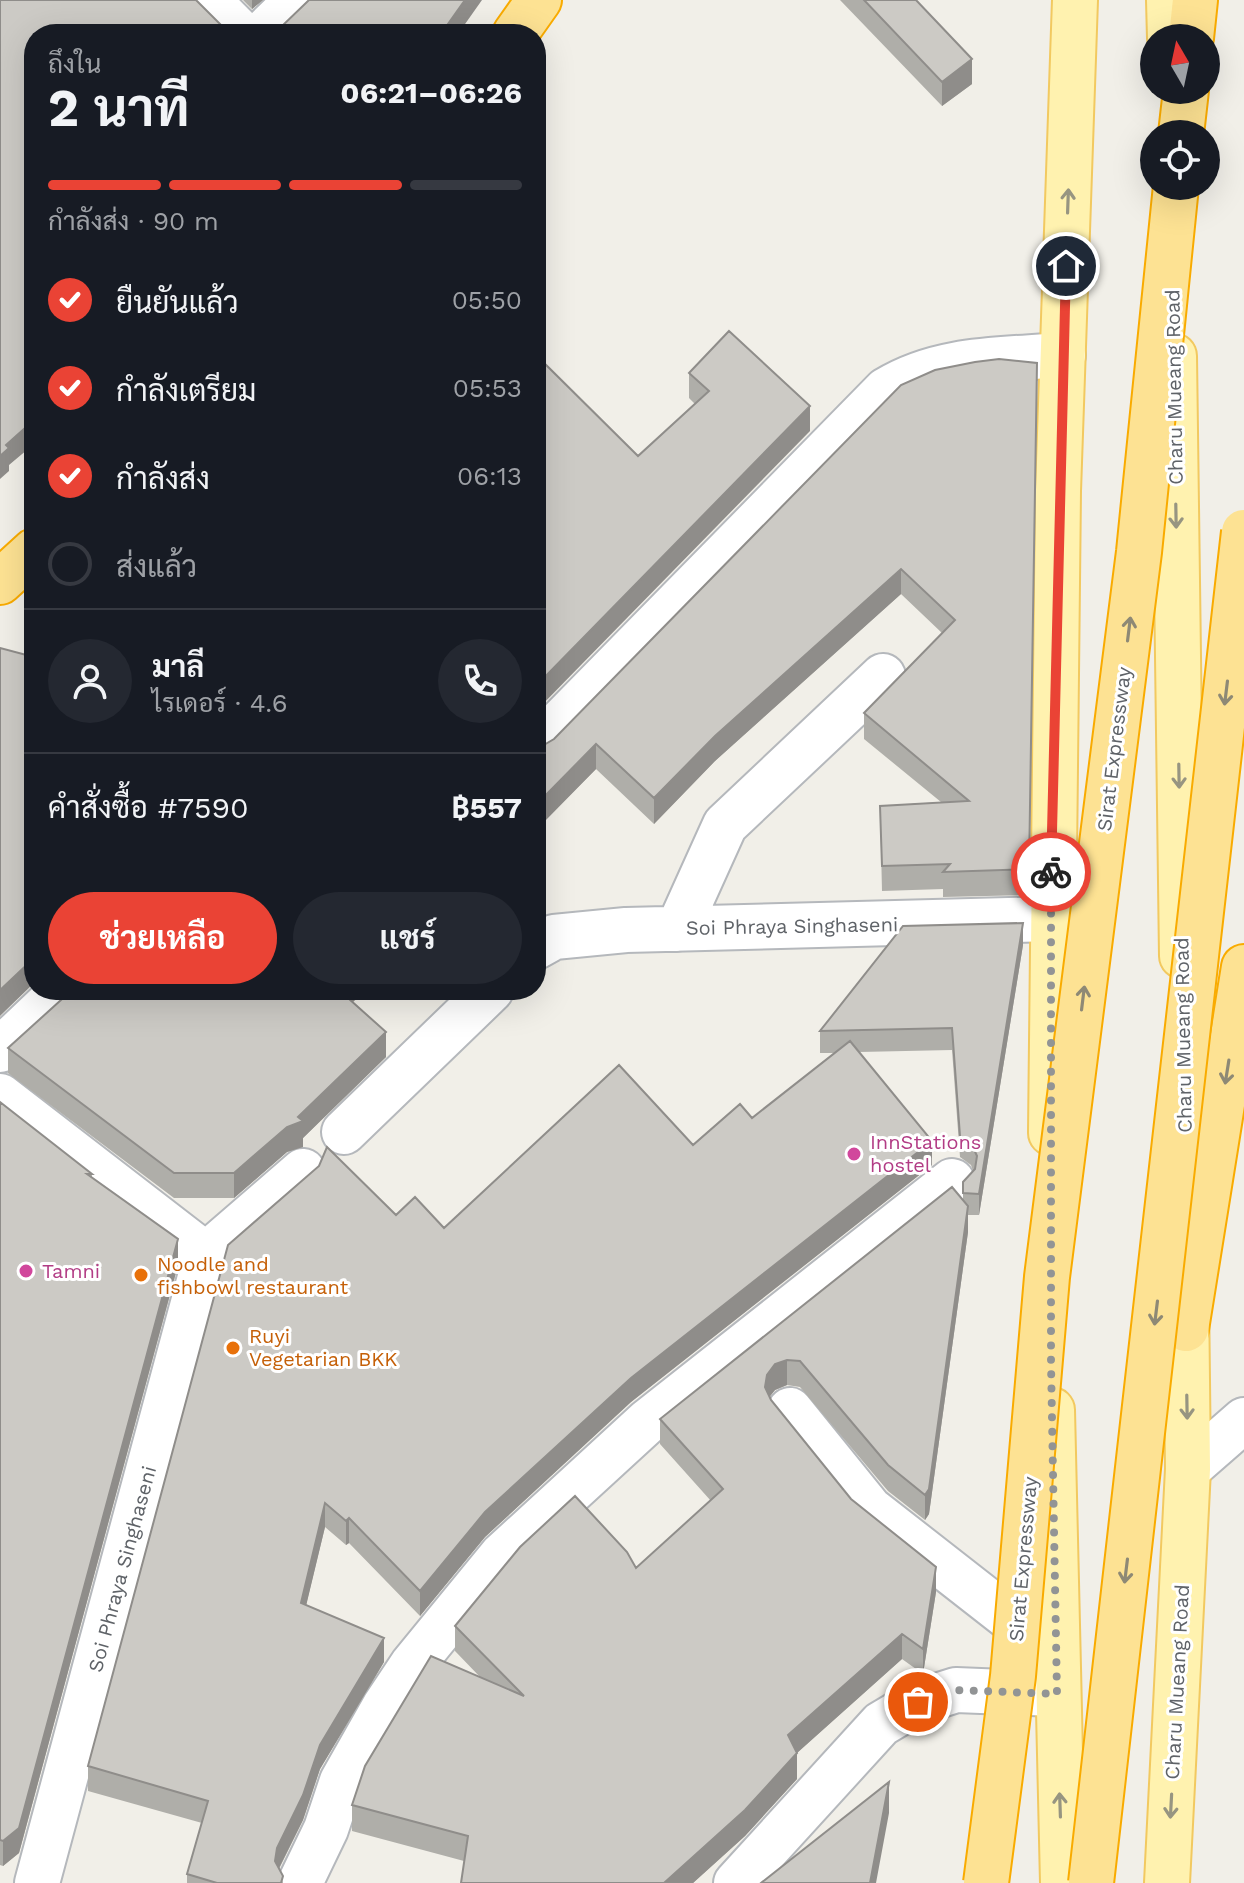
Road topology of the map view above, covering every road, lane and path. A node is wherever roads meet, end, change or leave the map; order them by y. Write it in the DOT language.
graph roads {
  1 [pos="208,0"];
  2 [pos="297,0"];
  3 [pos="539,0"];
  4 [pos="1075,0"];
  5 [pos="1169,0"];
  6 [pos="1195,0"];
  7 [pos="232,24"];
  8 [pos="272,24"];
  9 [pos="522,24"];
  10 [pos="1170,24"];
  11 [pos="1192,24"];
  12 [pos="1173,200"];
  13 [pos="1174,200"];
  14 [pos="1063,355"];
  15 [pos="1244,532"];
  16 [pos="24,560"];
  17 [pos="0,582"];
  18 [pos="883,676"];
  19 [pos="546,737"];
  20 [pos="1051,919"];
  21 [pos="678,929"];
  22 [pos="546,941"];
  23 [pos="1244,967"];
  24 [pos="52,1000"];
  25 [pos="481,1000"];
  26 [pos="0,1050"];
  27 [pos="0,1096"];
  28 [pos="344,1132"];
  29 [pos="303,1171"];
  30 [pos="952,1181"];
  31 [pos="206,1255"];
  32 [pos="1186,1329"];
  33 [pos="790,1410"];
  34 [pos="1244,1420"];
  35 [pos="1188,1469"];
  36 [pos="1056,1674"];
  37 [pos="37,1883"];
  38 [pos="300,1883"];
  39 [pos="736,1883"];
  40 [pos="986,1883"];
  41 [pos="1063,1883"];
  42 [pos="1091,1883"];
  43 [pos="1167,1883"];
  1 -- 7 [label="street"];
  2 -- 8 [label="street"];
  3 -- 9 [label="highway"];
  14 -- 4 [label="main road, one-way"];
  5 -- 10 [label="main road"];
  6 -- 11 [label="highway"];
  40 -- 12 [label="highway, Sirat Expressway, one-way, bridge"];
  13 -- 32 [label="main road, Charu Mueang Road, one-way"];
  14 -- 19 [label="street"];
  14 -- 20 [label="main road"];
  15 -- 42 [label="highway, one-way, bridge"];
  16 -- 17 [label="highway"];
  18 -- 21 [label="street"];
  20 -- 21 [label="street, Soi Phraya Singhaseni"];
  20 -- 36 [label="main road"];
  21 -- 22 [label="street, Soi Phraya Singhaseni"];
  23 -- 32 [label="highway, one-way"];
  24 -- 26 [label="street"];
  25 -- 28 [label="street"];
  27 -- 31 [label="street"];
  29 -- 31 [label="street"];
  30 -- 38 [label="street"];
  31 -- 37 [label="street, Soi Phraya Singhaseni"];
  32 -- 35 [label="main road, Charu Mueang Road, one-way"];
  33 -- 36 [label="street"];
  34 -- 35 [label="street"];
  35 -- 43 [label="main road, Charu Mueang Road, one-way"];
  36 -- 39 [label="street"];
  41 -- 36 [label="main road, one-way"];
}
